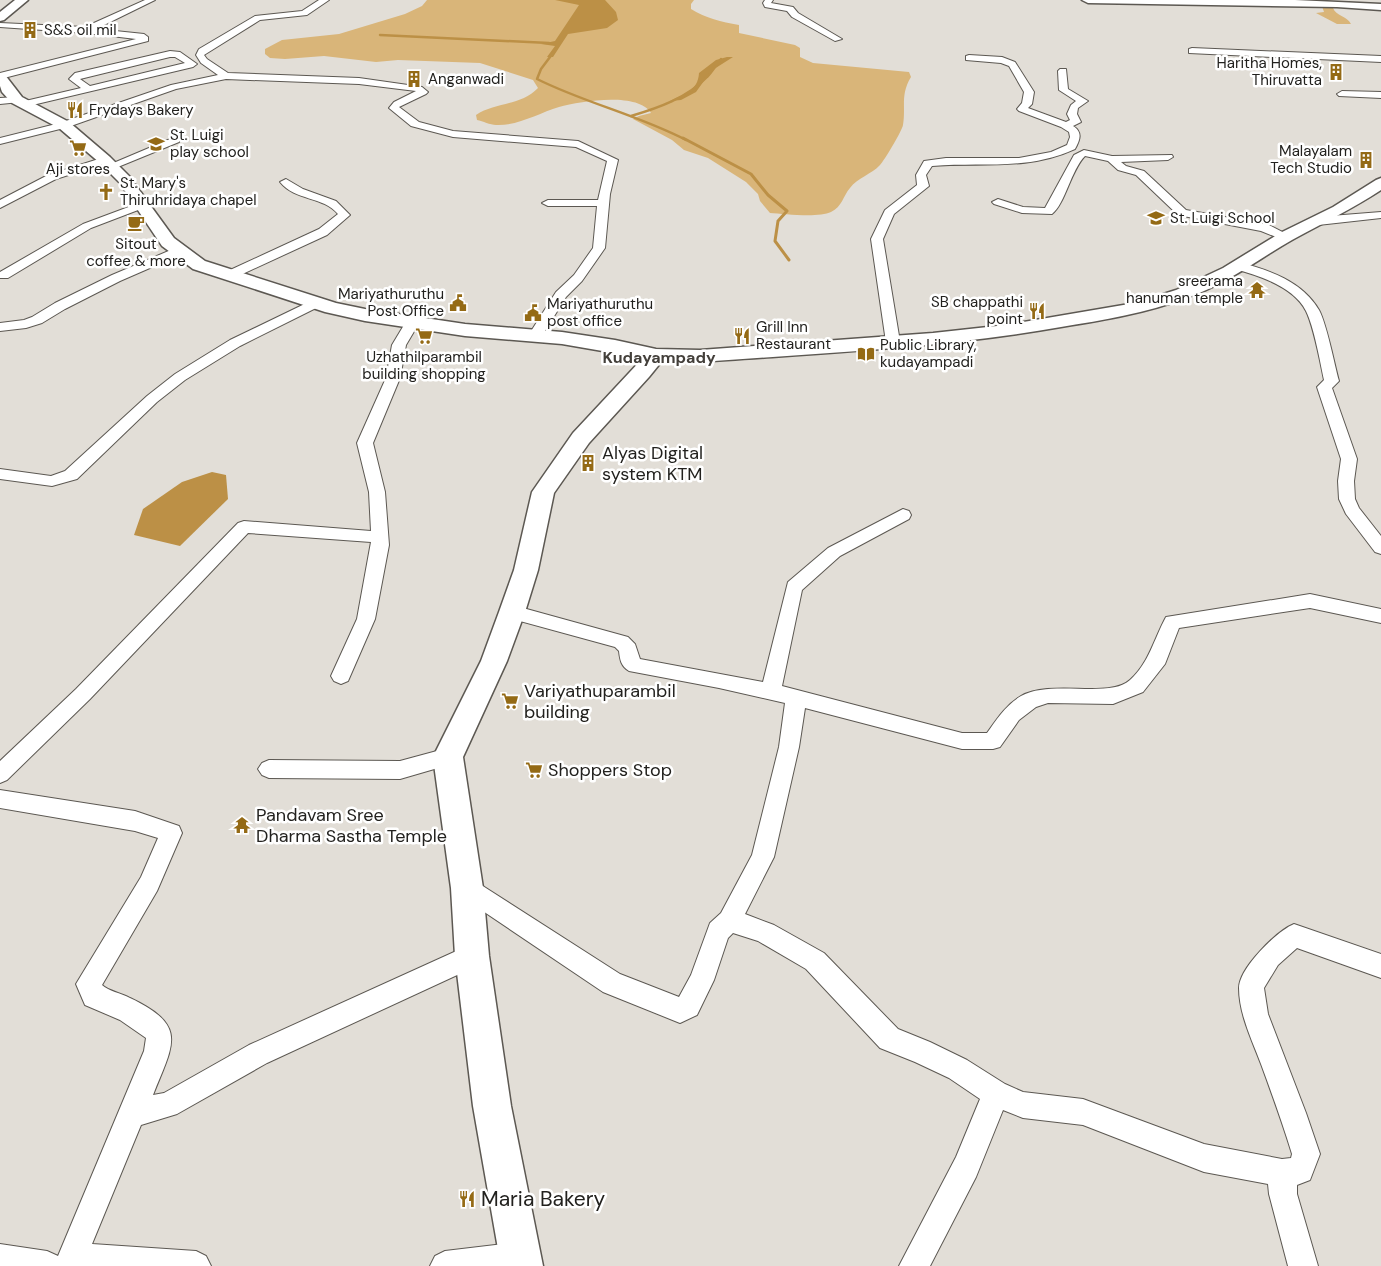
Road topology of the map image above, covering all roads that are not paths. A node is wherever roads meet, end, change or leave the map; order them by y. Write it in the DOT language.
graph roads {
  1 [pos="22,0"];
  2 [pos="151,0"];
  3 [pos="325,0"];
  4 [pos="769,0"];
  5 [pos="1090,0"];
  6 [pos="1337,2"];
  7 [pos="1381,7"];
  8 [pos="0,18"];
  9 [pos="0,25"];
  10 [pos="86,30"];
  11 [pos="838,39"];
  12 [pos="144,51"];
  13 [pos="1192,51"];
  14 [pos="153,58"];
  15 [pos="969,58"];
  16 [pos="1381,59"];
  17 [pos="1064,71"];
  18 [pos="226,76"];
  19 [pos="0,77"];
  20 [pos="89,89"];
  21 [pos="1342,94"];
  22 [pos="1381,96"];
  23 [pos="14,102"];
  24 [pos="64,125"];
  25 [pos="1065,125"];
  26 [pos="175,140"];
  27 [pos="0,141"];
  28 [pos="1071,148"];
  29 [pos="1084,153"];
  30 [pos="1168,157"];
  31 [pos="1112,159"];
  32 [pos="107,163"];
  33 [pos="286,182"];
  34 [pos="1381,183"];
  35 [pos="998,202"];
  36 [pos="548,203"];
  37 [pos="603,203"];
  38 [pos="142,205"];
  39 [pos="0,206"];
  40 [pos="1381,215"];
  41 [pos="1318,221"];
  42 [pos="1286,237"];
  43 [pos="178,250"];
  44 [pos="1238,266"];
  45 [pos="232,274"];
  46 [pos="4,275"];
  47 [pos="317,302"];
  48 [pos="412,323"];
  49 [pos="0,327"];
  50 [pos="535,336"];
  51 [pos="893,342"];
  52 [pos="656,355"];
  53 [pos="0,474"];
  54 [pos="903,515"];
  55 [pos="380,536"];
  56 [pos="1381,548"];
  57 [pos="512,612"];
  58 [pos="1381,616"];
  59 [pos="341,676"];
  60 [pos="771,692"];
  61 [pos="796,698"];
  62 [pos="448,757"];
  63 [pos="269,769"];
  64 [pos="0,774"];
  65 [pos="0,799"];
  66 [pos="467,888"];
  67 [pos="729,921"];
  68 [pos="472,956"];
  69 [pos="1381,966"];
  70 [pos="996,1094"];
  71 [pos="132,1114"];
  72 [pos="1282,1173"];
  73 [pos="0,1260"];
  74 [pos="521,1262"];
  75 [pos="63,1263"];
  76 [pos="196,1266"];
  77 [pos="445,1266"];
  78 [pos="914,1266"];
  79 [pos="1303,1266"];
  1 -- 8 [label="street"];
  2 -- 10 [label="street"];
  3 -- 18 [label="street"];
  4 -- 11 [label="street"];
  5 -- 6 [label="main road"];
  6 -- 7 [label="main road"];
  9 -- 10 [label="street"];
  10 -- 19 [label="street"];
  12 -- 14 [label="street"];
  13 -- 16 [label="street"];
  14 -- 20 [label="street"];
  14 -- 20 [label="street"];
  15 -- 25 [label="street"];
  17 -- 25 [label="street"];
  18 -- 24 [label="street"];
  18 -- 37 [label="street"];
  19 -- 23 [label="main road"];
  20 -- 23 [label="street"];
  21 -- 22 [label="street"];
  23 -- 24 [label="main road"];
  24 -- 27 [label="street"];
  24 -- 32 [label="main road"];
  25 -- 28 [label="street"];
  26 -- 32 [label="street"];
  28 -- 29 [label="street"];
  28 -- 51 [label="street"];
  29 -- 31 [label="street"];
  29 -- 35 [label="street"];
  30 -- 31 [label="street"];
  31 -- 42 [label="street"];
  32 -- 38 [label="main road"];
  32 -- 39 [label="street"];
  33 -- 45 [label="street"];
  34 -- 41 [label="main road"];
  36 -- 37 [label="street"];
  37 -- 50 [label="street"];
  38 -- 43 [label="main road"];
  38 -- 46 [label="street"];
  40 -- 41 [label="street"];
  41 -- 42 [label="main road"];
  42 -- 44 [label="main road"];
  43 -- 45 [label="main road"];
  43 -- 49 [label="street"];
  44 -- 51 [label="main road"];
  44 -- 56 [label="street"];
  45 -- 47 [label="main road"];
  47 -- 48 [label="main road"];
  47 -- 53 [label="street"];
  48 -- 50 [label="main road"];
  48 -- 55 [label="street"];
  50 -- 52 [label="main road"];
  51 -- 52 [label="main road"];
  52 -- 57 [label="main road"];
  54 -- 60 [label="street"];
  55 -- 59 [label="street"];
  55 -- 64 [label="street"];
  57 -- 60 [label="street"];
  57 -- 62 [label="main road"];
  58 -- 61 [label="street"];
  60 -- 61 [label="street"];
  61 -- 67 [label="street"];
  62 -- 63 [label="street"];
  62 -- 66 [label="main road"];
  65 -- 71 [label="street"];
  66 -- 67 [label="street"];
  66 -- 68 [label="main road"];
  67 -- 70 [label="street"];
  68 -- 71 [label="street"];
  68 -- 74 [label="main road"];
  69 -- 72 [label="street"];
  70 -- 72 [label="street"];
  70 -- 78 [label="street"];
  71 -- 75 [label="street"];
  72 -- 79 [label="street"];
  73 -- 75 [label="street"];
  74 -- 77 [label="street"];
  75 -- 76 [label="street"];
}
